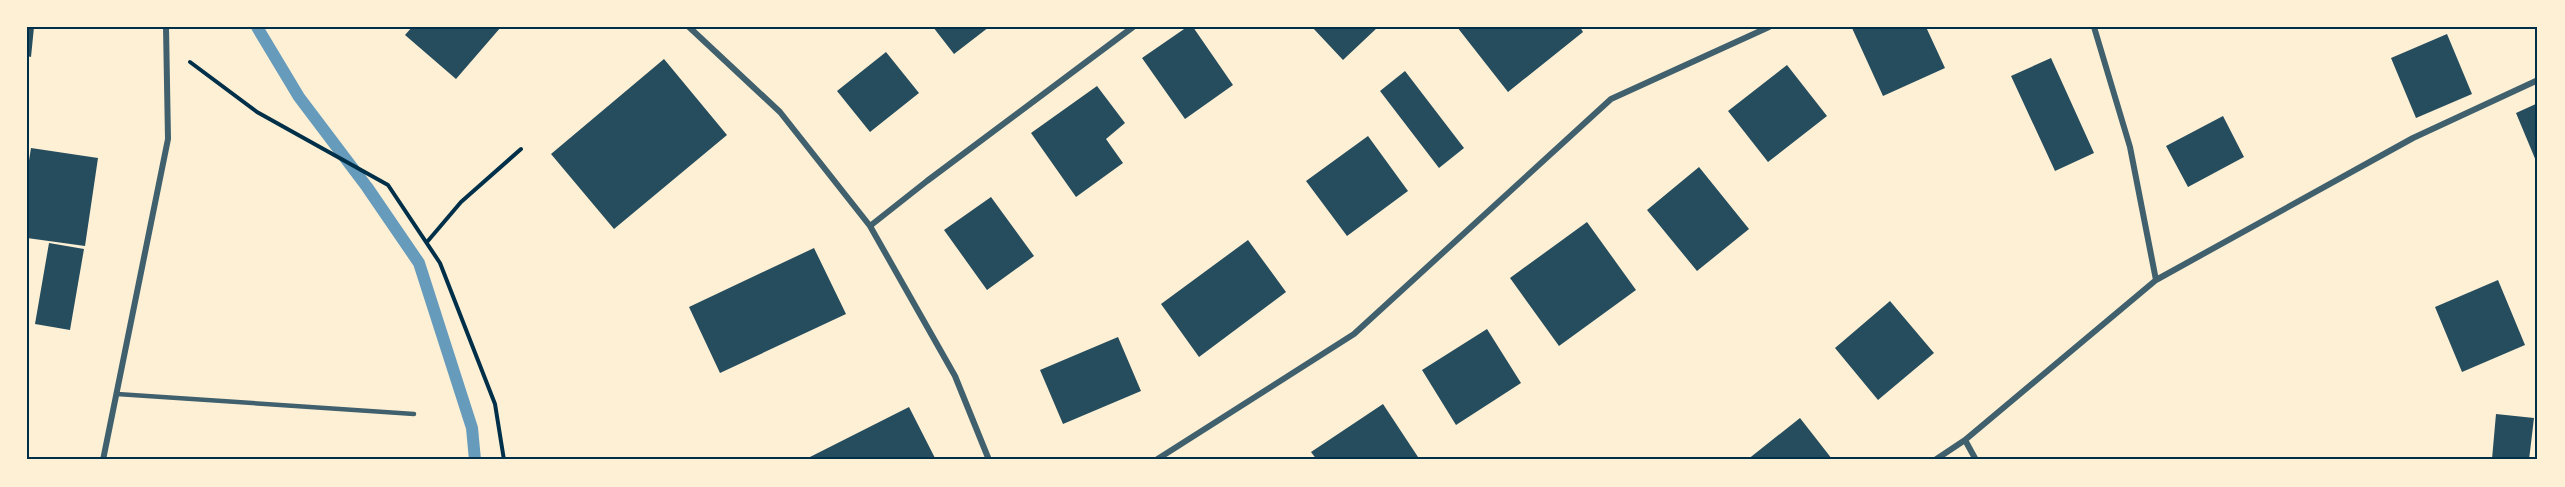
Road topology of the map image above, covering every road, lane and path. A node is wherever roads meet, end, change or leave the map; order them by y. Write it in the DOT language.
graph roads {
  1 [pos="166,27"];
  2 [pos="689,27"];
  3 [pos="1133,27"];
  4 [pos="1769,27"];
  5 [pos="2094,27"];
  6 [pos="165,44"];
  7 [pos="2538,80"];
  8 [pos="521,149"];
  9 [pos="870,226"];
  10 [pos="427,242"];
  11 [pos="2156,280"];
  12 [pos="117,394"];
  13 [pos="414,414"];
  14 [pos="1965,440"];
  15 [pos="103,460"];
  16 [pos="504,460"];
  17 [pos="989,460"];
  18 [pos="1156,460"];
  19 [pos="1935,460"];
  20 [pos="1976,460"];
  1 -- 6 [label="street"];
  2 -- 9 [label="street"];
  3 -- 9 [label="street"];
  4 -- 18 [label="street"];
  5 -- 11 [label="street"];
  6 -- 10 [label="path"];
  6 -- 12 [label="street"];
  7 -- 11 [label="street"];
  8 -- 10 [label="path"];
  9 -- 17 [label="street"];
  10 -- 16 [label="path"];
  11 -- 14 [label="street"];
  12 -- 13 [label="lane"];
  12 -- 15 [label="street"];
  14 -- 19 [label="street"];
  14 -- 20 [label="street"];
}
